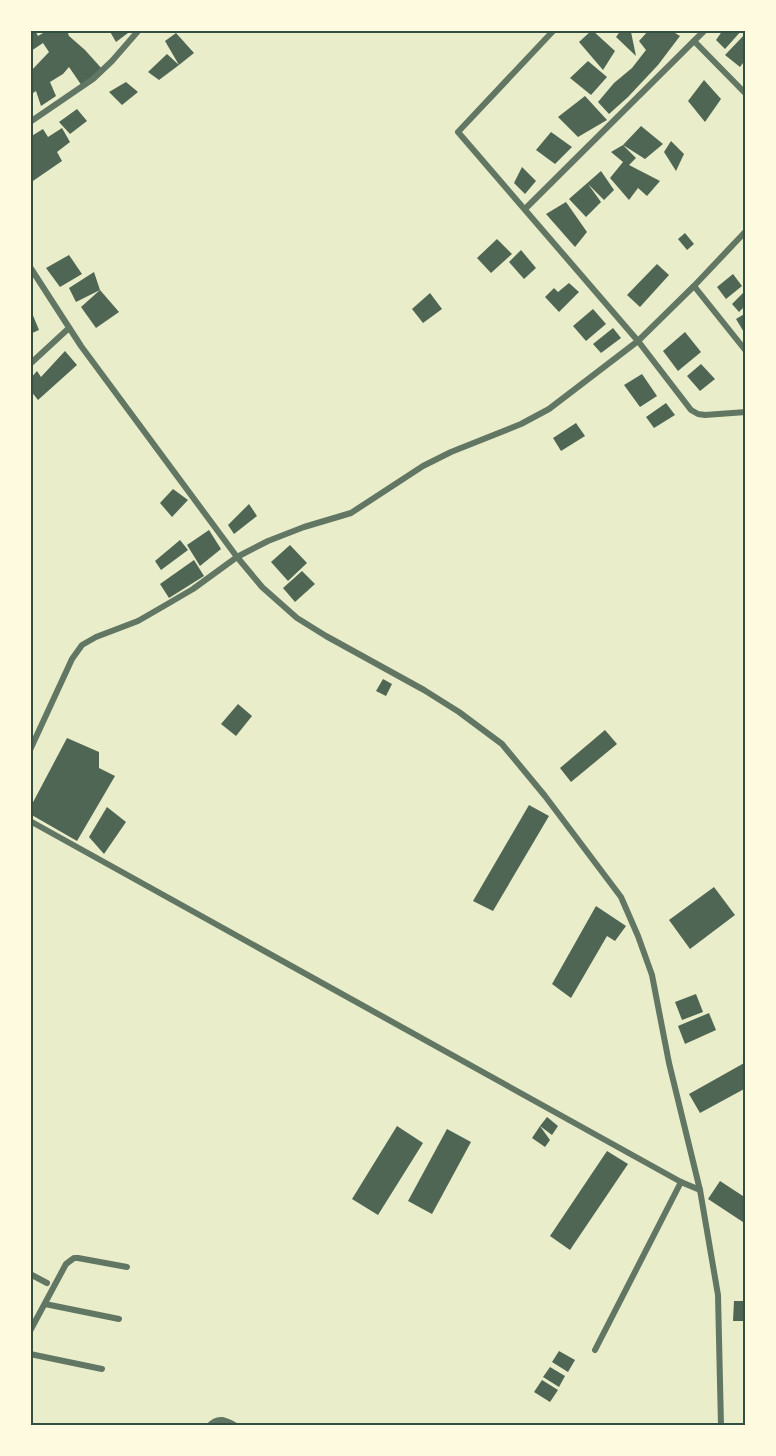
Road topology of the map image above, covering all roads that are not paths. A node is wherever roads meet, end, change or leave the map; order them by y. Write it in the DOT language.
graph roads {
  1 [pos="139,30"];
  2 [pos="554,30"];
  3 [pos="705,30"];
  4 [pos="694,41"];
  5 [pos="746,94"];
  6 [pos="30,122"];
  7 [pos="525,209"];
  8 [pos="746,231"];
  9 [pos="30,267"];
  10 [pos="694,286"];
  11 [pos="69,328"];
  12 [pos="638,341"];
  13 [pos="746,351"];
  14 [pos="30,364"];
  15 [pos="746,412"];
  16 [pos="237,557"];
  17 [pos="30,750"];
  18 [pos="30,821"];
  19 [pos="681,1182"];
  20 [pos="700,1190"];
  21 [pos="127,1267"];
  22 [pos="30,1274"];
  23 [pos="47,1283"];
  24 [pos="45,1304"];
  25 [pos="119,1319"];
  26 [pos="30,1331"];
  27 [pos="595,1350"];
  28 [pos="30,1354"];
  29 [pos="102,1369"];
  30 [pos="209,1426"];
  31 [pos="236,1426"];
  32 [pos="721,1426"];
  1 -- 6 [label="street"];
  2 -- 7 [label="street"];
  3 -- 4 [label="street"];
  4 -- 5 [label="street"];
  4 -- 7 [label="street"];
  7 -- 12 [label="street"];
  8 -- 10 [label="street"];
  9 -- 11 [label="street"];
  10 -- 12 [label="street"];
  10 -- 13 [label="street"];
  11 -- 14 [label="street"];
  11 -- 16 [label="street"];
  12 -- 15 [label="street"];
  12 -- 16 [label="street"];
  16 -- 17 [label="street"];
  16 -- 20 [label="street"];
  18 -- 19 [label="street"];
  19 -- 20 [label="street"];
  19 -- 27 [label="street"];
  20 -- 32 [label="street"];
  21 -- 24 [label="street"];
  22 -- 23 [label="street"];
  24 -- 25 [label="street"];
  24 -- 26 [label="street"];
  28 -- 29 [label="street"];
  30 -- 31 [label="street"];
}
